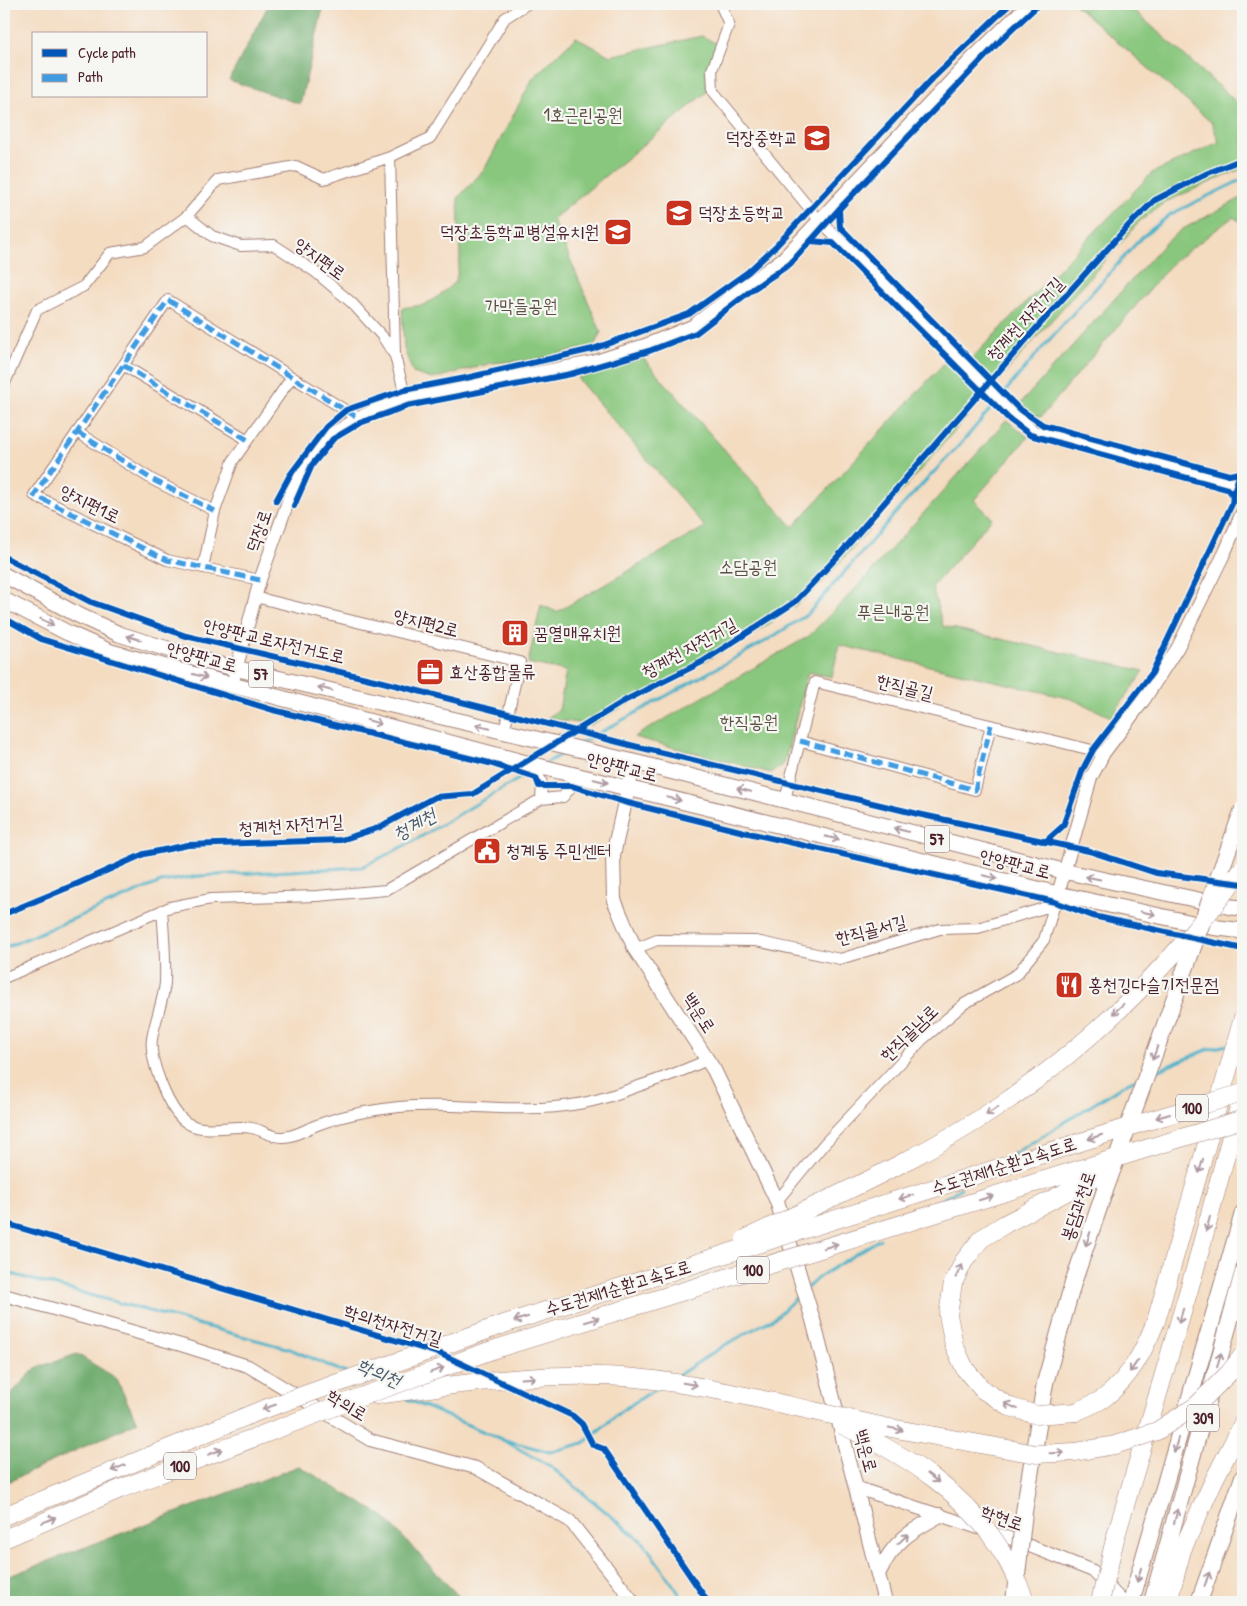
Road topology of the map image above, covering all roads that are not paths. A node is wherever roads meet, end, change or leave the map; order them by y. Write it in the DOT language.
graph roads {
  1 [pos="527,4"];
  2 [pos="720,4"];
  3 [pos="1022,6"];
  4 [pos="390,157"];
  5 [pos="187,216"];
  6 [pos="819,220"];
  7 [pos="395,356"];
  8 [pos="123,365"];
  9 [pos="292,377"];
  10 [pos="4,385"];
  11 [pos="406,399"];
  12 [pos="358,418"];
  13 [pos="77,432"];
  14 [pos="248,440"];
  15 [pos="1243,484"];
  16 [pos="1243,510"];
  17 [pos="215,511"];
  18 [pos="203,568"];
  19 [pos="4,575"];
  20 [pos="260,580"];
  21 [pos="255,598"];
  22 [pos="4,600"];
  23 [pos="237,667"];
  24 [pos="232,684"];
  25 [pos="991,725"];
  26 [pos="504,732"];
  27 [pos="800,741"];
  28 [pos="1104,753"];
  29 [pos="634,762"];
  30 [pos="534,765"];
  31 [pos="578,775"];
  32 [pos="627,788"];
  33 [pos="541,799"];
  34 [pos="785,800"];
  35 [pos="1243,809"];
  36 [pos="1243,868"];
  37 [pos="1063,871"];
  38 [pos="1056,900"];
  39 [pos="1243,908"];
  40 [pos="162,910"];
  41 [pos="1243,930"];
  42 [pos="635,949"];
  43 [pos="4,978"];
  44 [pos="1243,1018"];
  45 [pos="708,1060"];
  46 [pos="1243,1093"];
  47 [pos="1243,1119"];
  48 [pos="1150,1148"];
  49 [pos="777,1201"];
  50 [pos="1243,1213"];
  51 [pos="684,1268"];
  52 [pos="1243,1273"];
  53 [pos="4,1296"];
  54 [pos="1243,1355"];
  55 [pos="358,1398"];
  56 [pos="814,1411"];
  57 [pos="1243,1423"];
  58 [pos="1243,1477"];
  59 [pos="857,1488"];
  60 [pos="940,1515"];
  61 [pos="4,1516"];
  62 [pos="4,1539"];
  63 [pos="878,1574"];
  64 [pos="634,1602"];
  65 [pos="885,1602"];
  66 [pos="1014,1602"];
  67 [pos="1026,1602"];
  68 [pos="1100,1602"];
  69 [pos="1123,1602"];
  70 [pos="1131,1602"];
  71 [pos="1152,1602"];
  72 [pos="1168,1602"];
  73 [pos="1199,1602"];
  1 -- 4 [label="street"];
  2 -- 6 [label="street"];
  3 -- 6 [label="street, 덕장로"];
  4 -- 5 [label="street"];
  4 -- 7 [label="street"];
  5 -- 7 [label="street, 양지편로"];
  5 -- 10 [label="street"];
  6 -- 11 [label="street, 덕장로"];
  6 -- 15 [label="street"];
  7 -- 11 [label="street, 양지편로"];
  8 -- 9 [label="street, 양지편1로"];
  8 -- 13 [label="street, 양지편1로"];
  8 -- 14 [label="street"];
  9 -- 12 [label="street, 양지편1로"];
  9 -- 14 [label="street"];
  11 -- 12 [label="street, 덕장로"];
  12 -- 20 [label="street, 덕장로"];
  13 -- 17 [label="street"];
  13 -- 18 [label="street, 양지편1로"];
  14 -- 17 [label="street"];
  16 -- 28 [label="street"];
  17 -- 18 [label="street"];
  18 -- 20 [label="street, 양지편1로"];
  23 -- 19 [label="main road, 안양판교로 / 57, one-way"];
  20 -- 21 [label="street, 덕장로"];
  21 -- 23 [label="street, 덕장로"];
  21 -- 26 [label="street, 양지편2로"];
  22 -- 24 [label="main road, 안양판교로 / 57, one-way"];
  23 -- 24 [label="street, 덕장로"];
  26 -- 23 [label="main road, 안양판교로 / 57, one-way"];
  24 -- 30 [label="main road, 안양판교로 / 57, one-way"];
  25 -- 27 [label="street, 한직골길"];
  25 -- 27 [label="street"];
  25 -- 28 [label="street, 한직골길"];
  26 -- 29 [label="main road, 안양판교로 / 57"];
  27 -- 34 [label="street, 한직골길"];
  28 -- 37 [label="street"];
  29 -- 32 [label="main road, 백운로"];
  34 -- 29 [label="main road, 안양판교로 / 57, one-way"];
  30 -- 31 [label="main road, 안양판교로 / 57"];
  30 -- 33 [label="street"];
  31 -- 32 [label="main road, 안양판교로 / 57, one-way"];
  31 -- 33 [label="street"];
  32 -- 38 [label="main road, 안양판교로 / 57, one-way"];
  32 -- 42 [label="main road, 백운로"];
  33 -- 40 [label="street"];
  37 -- 34 [label="main road, 안양판교로 / 57, one-way"];
  35 -- 66 [label="highway, 봉담과천로, one-way, bridge"];
  36 -- 51 [label="highway, one-way, bridge"];
  37 -- 38 [label="street"];
  39 -- 37 [label="main road, 안양판교로 / 57, one-way"];
  38 -- 41 [label="main road, 안양판교로 / 57, one-way"];
  38 -- 42 [label="street, 한직골서길"];
  38 -- 49 [label="street, 한직골남로"];
  40 -- 43 [label="street"];
  40 -- 45 [label="street"];
  42 -- 45 [label="main road, 백운로"];
  44 -- 48 [label="highway, one-way, bridge"];
  45 -- 49 [label="main road, 백운로"];
  46 -- 51 [label="highway, 수도권제1순환고속도로 / 100, one-way, bridge"];
  46 -- 68 [label="highway, one-way, bridge"];
  47 -- 48 [label="highway, 수도권제1순환고속도로 / 100, bridge"];
  55 -- 48 [label="highway, 수도권제1순환고속도로 / 100, one-way, bridge"];
  49 -- 59 [label="main road, 백운로"];
  50 -- 70 [label="highway, 309, one-way"];
  51 -- 61 [label="highway, 수도권제1순환고속도로 / 100, one-way, bridge"];
  71 -- 52 [label="highway, 309, one-way"];
  53 -- 64 [label="street, 학의로"];
  56 -- 54 [label="highway, one-way, bridge"];
  55 -- 56 [label="highway, one-way, bridge"];
  62 -- 55 [label="highway, 수도권제1순환고속도로 / 100, one-way, bridge"];
  56 -- 67 [label="highway, one-way, bridge"];
  57 -- 72 [label="highway"];
  73 -- 58 [label="highway, one-way"];
  59 -- 60 [label="street, 학현로"];
  59 -- 63 [label="main road, 백운로"];
  63 -- 60 [label="main road, one-way"];
  60 -- 69 [label="street, 학현로"];
  63 -- 65 [label="main road, 백운로"];
}
